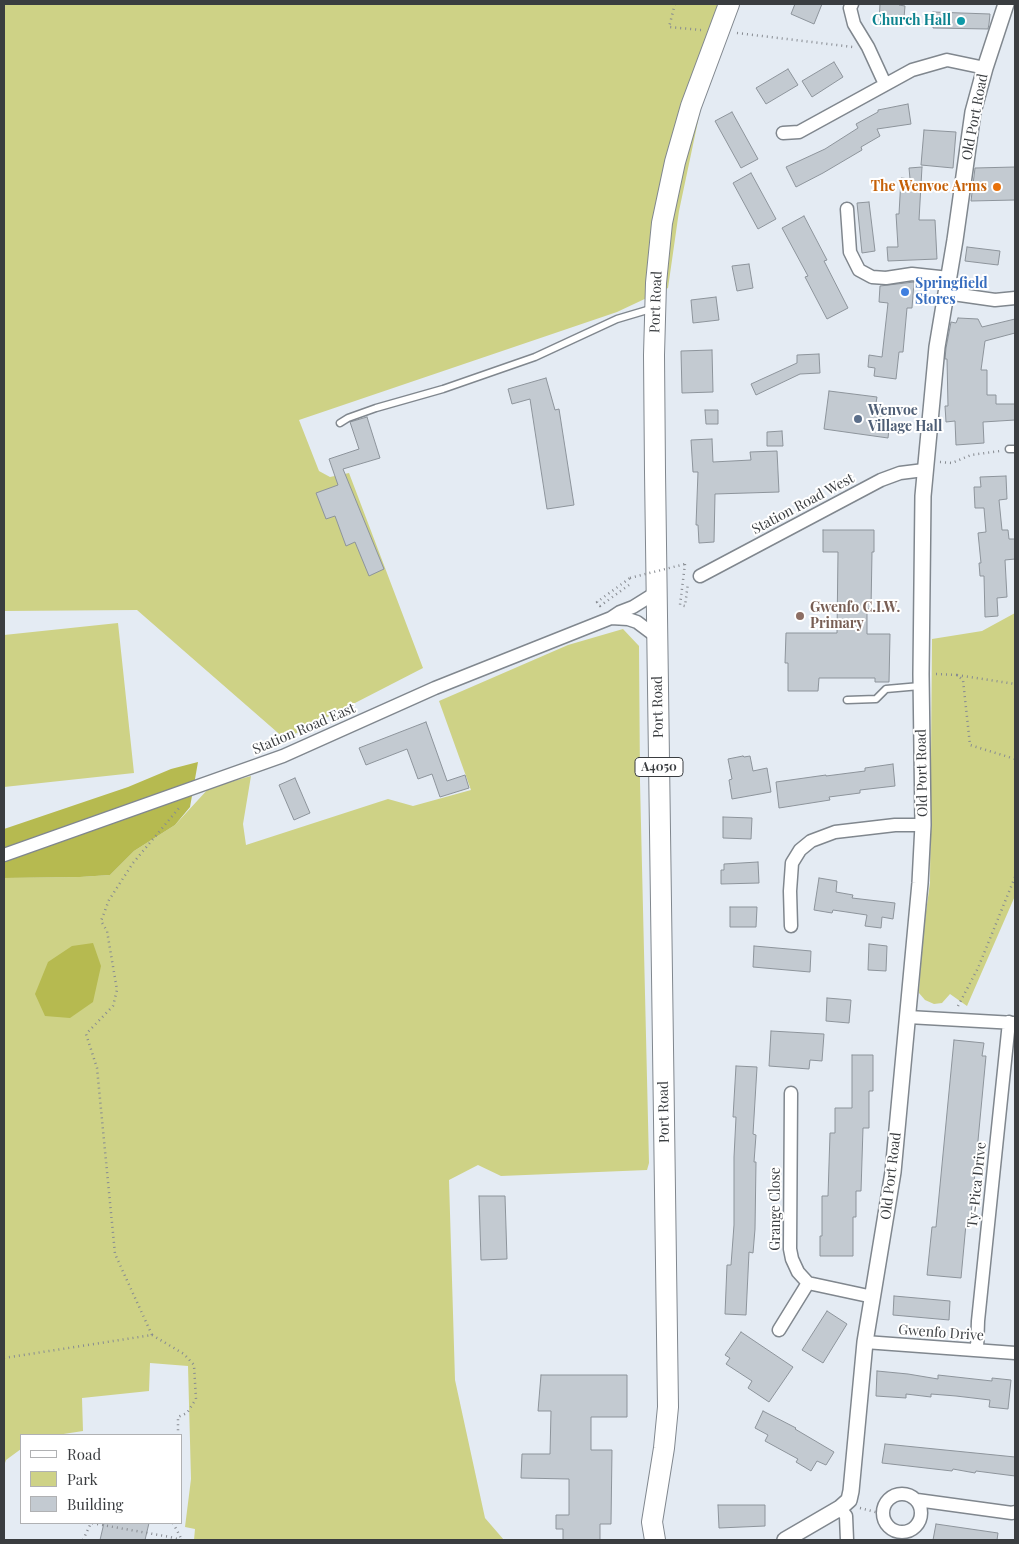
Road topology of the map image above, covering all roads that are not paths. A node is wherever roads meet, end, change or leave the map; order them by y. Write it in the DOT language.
graph roads {
  1 [pos="729,4"];
  2 [pos="852,4"];
  3 [pos="1006,4"];
  4 [pos="985,68"];
  5 [pos="885,84"];
  6 [pos="783,133"];
  7 [pos="847,209"];
  8 [pos="949,278"];
  9 [pos="946,293"];
  10 [pos="1015,298"];
  11 [pos="655,308"];
  12 [pos="340,423"];
  13 [pos="925,466"];
  14 [pos="694,576"];
  15 [pos="657,592"];
  16 [pos="611,618"];
  17 [pos="657,637"];
  18 [pos="925,680"];
  19 [pos="847,700"];
  20 [pos="923,825"];
  21 [pos="4,855"];
  22 [pos="791,926"];
  23 [pos="908,1017"];
  24 [pos="1012,1023"];
  25 [pos="792,1093"];
  26 [pos="808,1283"];
  27 [pos="873,1297"];
  28 [pos="779,1330"];
  29 [pos="865,1342"];
  30 [pos="977,1350"];
  31 [pos="1015,1353"];
  32 [pos="917,1500"];
  33 [pos="840,1508"];
  34 [pos="1015,1512"];
  35 [pos="654,1540"];
  36 [pos="785,1540"];
  37 [pos="847,1540"];
  1 -- 11 [label="main road, Port Road / A4050"];
  2 -- 5 [label="street"];
  3 -- 4 [label="street, Old Port Road"];
  4 -- 5 [label="street"];
  4 -- 8 [label="street, Old Port Road"];
  5 -- 6 [label="street"];
  7 -- 8 [label="street"];
  8 -- 9 [label="street, Old Port Road"];
  9 -- 10 [label="street"];
  9 -- 13 [label="street, Old Port Road"];
  11 -- 12 [label="lane"];
  11 -- 15 [label="main road, Port Road / A4050"];
  13 -- 14 [label="street, Station Road West"];
  13 -- 18 [label="street, Old Port Road"];
  15 -- 16 [label="street, Station Road East"];
  15 -- 17 [label="main road, Port Road / A4050"];
  16 -- 17 [label="street, Station Road East"];
  16 -- 21 [label="street, Station Road East"];
  17 -- 35 [label="main road, Port Road / A4050"];
  18 -- 19 [label="lane"];
  18 -- 20 [label="street, Old Port Road"];
  20 -- 22 [label="street"];
  20 -- 23 [label="street, Old Port Road"];
  23 -- 24 [label="street"];
  23 -- 27 [label="street, Old Port Road"];
  24 -- 30 [label="street, Ty-Pica Drive"];
  25 -- 26 [label="street, Grange Close"];
  26 -- 27 [label="street"];
  26 -- 28 [label="street"];
  27 -- 29 [label="street, Old Port Road"];
  29 -- 30 [label="street, Gwenfo Drive"];
  29 -- 33 [label="street, Old Port Road"];
  30 -- 31 [label="street, Gwenfo Drive"];
  32 -- 32 [label="street"];
  32 -- 34 [label="street"];
  33 -- 36 [label="street"];
  33 -- 37 [label="street"];
}
